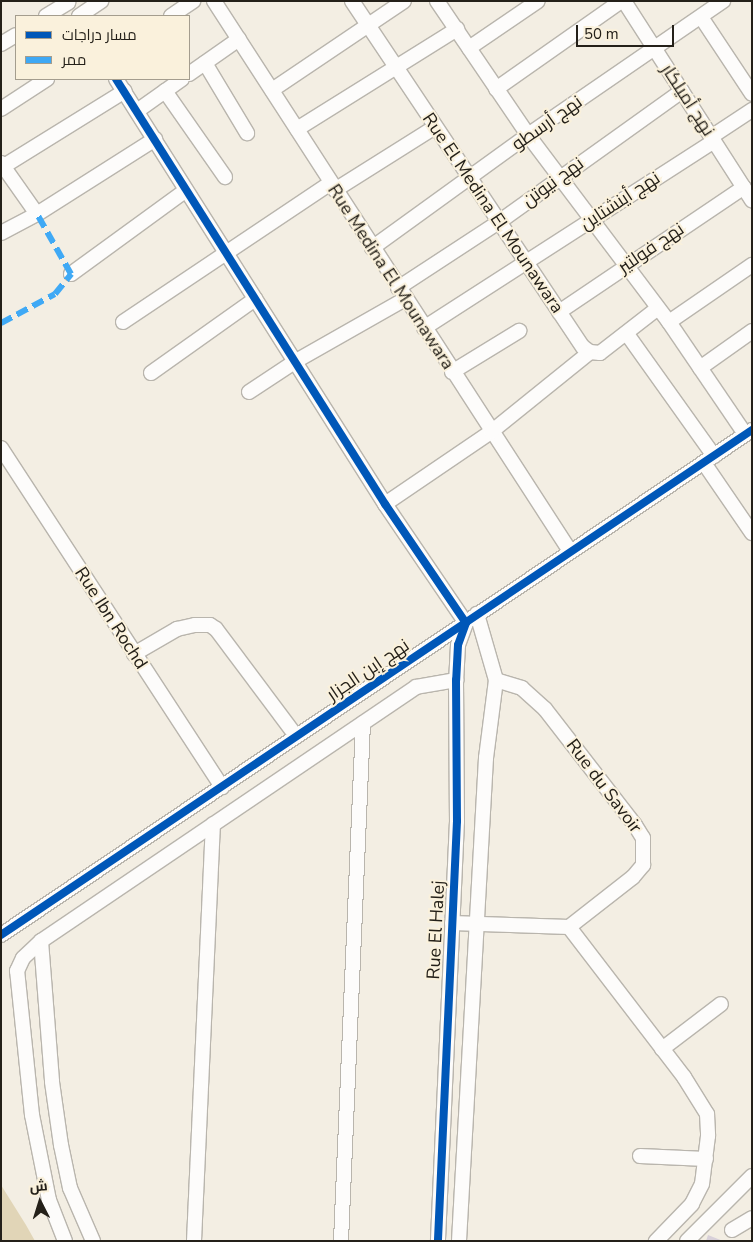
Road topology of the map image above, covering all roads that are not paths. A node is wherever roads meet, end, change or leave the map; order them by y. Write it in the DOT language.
graph roads {
  1 [pos="100,1"];
  2 [pos="193,1"];
  3 [pos="214,1"];
  4 [pos="352,1"];
  5 [pos="404,1"];
  6 [pos="538,1"];
  7 [pos="622,1"];
  8 [pos="723,1"];
  9 [pos="67,2"];
  10 [pos="442,3"];
  11 [pos="48,15"];
  12 [pos="76,15"];
  13 [pos="79,15"];
  14 [pos="172,15"];
  15 [pos="701,17"];
  16 [pos="366,25"];
  17 [pos="456,29"];
  18 [pos="15,36"];
  19 [pos="238,39"];
  20 [pos="1,44"];
  21 [pos="469,48"];
  22 [pos="655,49"];
  23 [pos="205,63"];
  24 [pos="395,67"];
  25 [pos="190,73"];
  26 [pos="45,80"];
  27 [pos="117,80"];
  28 [pos="180,80"];
  29 [pos="496,88"];
  30 [pos="165,90"];
  31 [pos="272,90"];
  32 [pos="682,90"];
  33 [pos="125,92"];
  34 [pos="752,94"];
  35 [pos="1,109"];
  36 [pos="752,110"];
  37 [pos="137,111"];
  38 [pos="435,126"];
  39 [pos="297,129"];
  40 [pos="247,133"];
  41 [pos="528,135"];
  42 [pos="155,139"];
  43 [pos="713,139"];
  44 [pos="3,165"];
  45 [pos="559,176"];
  46 [pos="225,177"];
  47 [pos="469,178"];
  48 [pos="333,186"];
  49 [pos="744,187"];
  50 [pos="186,190"];
  51 [pos="752,200"];
  52 [pos="37,214"];
  53 [pos="591,220"];
  54 [pos="499,222"];
  55 [pos="1,233"];
  56 [pos="372,248"];
  57 [pos="224,252"];
  58 [pos="526,263"];
  59 [pos="625,264"];
  60 [pos="752,265"];
  61 [pos="71,274"];
  62 [pos="402,294"];
  63 [pos="255,299"];
  64 [pos="658,308"];
  65 [pos="559,312"];
  66 [pos="123,322"];
  67 [pos="669,322"];
  68 [pos="424,328"];
  69 [pos="752,331"];
  70 [pos="519,332"];
  71 [pos="627,334"];
  72 [pos="590,352"];
  73 [pos="296,361"];
  74 [pos="700,368"];
  75 [pos="452,372"];
  76 [pos="151,373"];
  77 [pos="249,392"];
  78 [pos="491,432"];
  79 [pos="748,432"];
  80 [pos="1,448"];
  81 [pos="709,460"];
  82 [pos="385,504"];
  83 [pos="752,533"];
  84 [pos="570,551"];
  85 [pos="471,619"];
  86 [pos="134,654"];
  87 [pos="456,680"];
  88 [pos="496,680"];
  89 [pos="362,723"];
  90 [pos="296,736"];
  91 [pos="222,787"];
  92 [pos="213,824"];
  93 [pos="452,923"];
  94 [pos="476,925"];
  95 [pos="569,927"];
  96 [pos="1,935"];
  97 [pos="41,942"];
  98 [pos="721,1004"];
  99 [pos="662,1049"];
  100 [pos="640,1156"];
  101 [pos="706,1159"];
  102 [pos="752,1176"];
  103 [pos="752,1218"];
  104 [pos="732,1230"];
  105 [pos="65,1241"];
  106 [pos="92,1241"];
  107 [pos="194,1241"];
  108 [pos="341,1241"];
  109 [pos="438,1241"];
  110 [pos="459,1241"];
  111 [pos="656,1241"];
  112 [pos="687,1241"];
  1 -- 13 [label="street"];
  2 -- 14 [label="street"];
  3 -- 19 [label="street, Rue Medina El Mounawara"];
  4 -- 16 [label="street, Rue El Medina El Mounawara"];
  5 -- 16 [label="street"];
  6 -- 21 [label="street"];
  7 -- 22 [label="street, نهج أميلكار"];
  7 -- 29 [label="street"];
  8 -- 15 [label="street, نهج أرسطو"];
  9 -- 11 [label="street"];
  9 -- 12 [label="street"];
  10 -- 17 [label="street"];
  15 -- 22 [label="street, نهج أرسطو"];
  15 -- 34 [label="street"];
  16 -- 24 [label="street, Rue El Medina El Mounawara"];
  16 -- 31 [label="street"];
  17 -- 21 [label="street"];
  17 -- 24 [label="street"];
  18 -- 20 [label="street"];
  19 -- 23 [label="street"];
  19 -- 31 [label="street, Rue Medina El Mounawara"];
  21 -- 29 [label="street"];
  22 -- 32 [label="street, نهج أميلكار"];
  22 -- 41 [label="street, نهج أرسطو"];
  23 -- 25 [label="street"];
  23 -- 40 [label="street"];
  24 -- 38 [label="street, Rue El Medina El Mounawara"];
  24 -- 39 [label="street"];
  26 -- 35 [label="street"];
  27 -- 33 [label="street"];
  28 -- 30 [label="street"];
  29 -- 41 [label="street"];
  30 -- 37 [label="street"];
  30 -- 46 [label="street"];
  31 -- 39 [label="street, Rue Medina El Mounawara"];
  32 -- 43 [label="street, نهج أميلكار"];
  32 -- 45 [label="street, نهج نيوتن"];
  33 -- 37 [label="street"];
  33 -- 44 [label="street"];
  36 -- 43 [label="street, نهج أينشتاين"];
  37 -- 42 [label="street"];
  38 -- 47 [label="street, Rue El Medina El Mounawara"];
  38 -- 48 [label="street"];
  39 -- 48 [label="street, Rue Medina El Mounawara"];
  41 -- 45 [label="street"];
  41 -- 47 [label="street, نهج أرسطو"];
  42 -- 50 [label="street"];
  42 -- 52 [label="street"];
  43 -- 49 [label="street, نهج أميلكار"];
  43 -- 53 [label="street, نهج أينشتاين"];
  44 -- 52 [label="street"];
  45 -- 53 [label="street"];
  45 -- 54 [label="street, نهج نيوتن"];
  47 -- 54 [label="street, Rue El Medina El Mounawara"];
  47 -- 56 [label="street, نهج أرسطو"];
  48 -- 56 [label="street, Rue Medina El Mounawara"];
  48 -- 57 [label="street"];
  49 -- 51 [label="street, نهج أميلكار"];
  49 -- 59 [label="street, نهج فولتير"];
  50 -- 57 [label="street"];
  50 -- 61 [label="street"];
  52 -- 55 [label="street"];
  53 -- 58 [label="street, نهج أينشتاين"];
  53 -- 59 [label="street"];
  54 -- 58 [label="street, Rue El Medina El Mounawara"];
  54 -- 62 [label="street, نهج نيوتن"];
  56 -- 62 [label="street, Rue Medina El Mounawara"];
  57 -- 63 [label="street"];
  57 -- 66 [label="street"];
  58 -- 65 [label="street, Rue El Medina El Mounawara"];
  58 -- 68 [label="street, نهج أينشتاين"];
  59 -- 64 [label="street"];
  59 -- 65 [label="street, نهج فولتير"];
  60 -- 67 [label="street"];
  62 -- 68 [label="street, Rue Medina El Mounawara"];
  62 -- 73 [label="street, نهج نيوتن"];
  63 -- 73 [label="street"];
  63 -- 76 [label="street"];
  64 -- 67 [label="street"];
  64 -- 71 [label="street"];
  65 -- 72 [label="street, Rue El Medina El Mounawara"];
  67 -- 74 [label="street"];
  68 -- 75 [label="street, Rue Medina El Mounawara"];
  69 -- 74 [label="street"];
  70 -- 75 [label="street"];
  71 -- 72 [label="street"];
  71 -- 81 [label="street"];
  72 -- 78 [label="street"];
  73 -- 77 [label="street, نهج نيوتن"];
  73 -- 82 [label="street"];
  74 -- 79 [label="street"];
  75 -- 78 [label="street, Rue Medina El Mounawara"];
  78 -- 82 [label="street"];
  78 -- 84 [label="street, Rue Medina El Mounawara"];
  79 -- 81 [label="street, نهج إبن الجزار"];
  80 -- 86 [label="street, Rue Ibn Rochd"];
  81 -- 83 [label="street"];
  81 -- 84 [label="street, نهج إبن الجزار"];
  82 -- 85 [label="street"];
  84 -- 85 [label="street, نهج إبن الجزار"];
  85 -- 87 [label="street, Rue El Halej"];
  85 -- 88 [label="street"];
  85 -- 90 [label="street, نهج إبن الجزار"];
  86 -- 90 [label="street"];
  86 -- 91 [label="street, Rue Ibn Rochd"];
  87 -- 89 [label="street"];
  87 -- 93 [label="street, Rue El Halej"];
  88 -- 94 [label="street"];
  88 -- 95 [label="street, Rue du Savoir"];
  89 -- 92 [label="street"];
  89 -- 108 [label="street"];
  90 -- 91 [label="street, نهج إبن الجزار"];
  91 -- 96 [label="street, نهج إبن الجزار"];
  92 -- 97 [label="street"];
  92 -- 107 [label="street"];
  93 -- 94 [label="street"];
  93 -- 109 [label="street, Rue El Halej"];
  94 -- 95 [label="street"];
  94 -- 110 [label="street"];
  95 -- 99 [label="street"];
  97 -- 105 [label="street"];
  97 -- 106 [label="street"];
  98 -- 99 [label="street"];
  99 -- 101 [label="street"];
  100 -- 101 [label="street"];
  101 -- 111 [label="street"];
  102 -- 112 [label="street"];
  103 -- 104 [label="street"];
}
